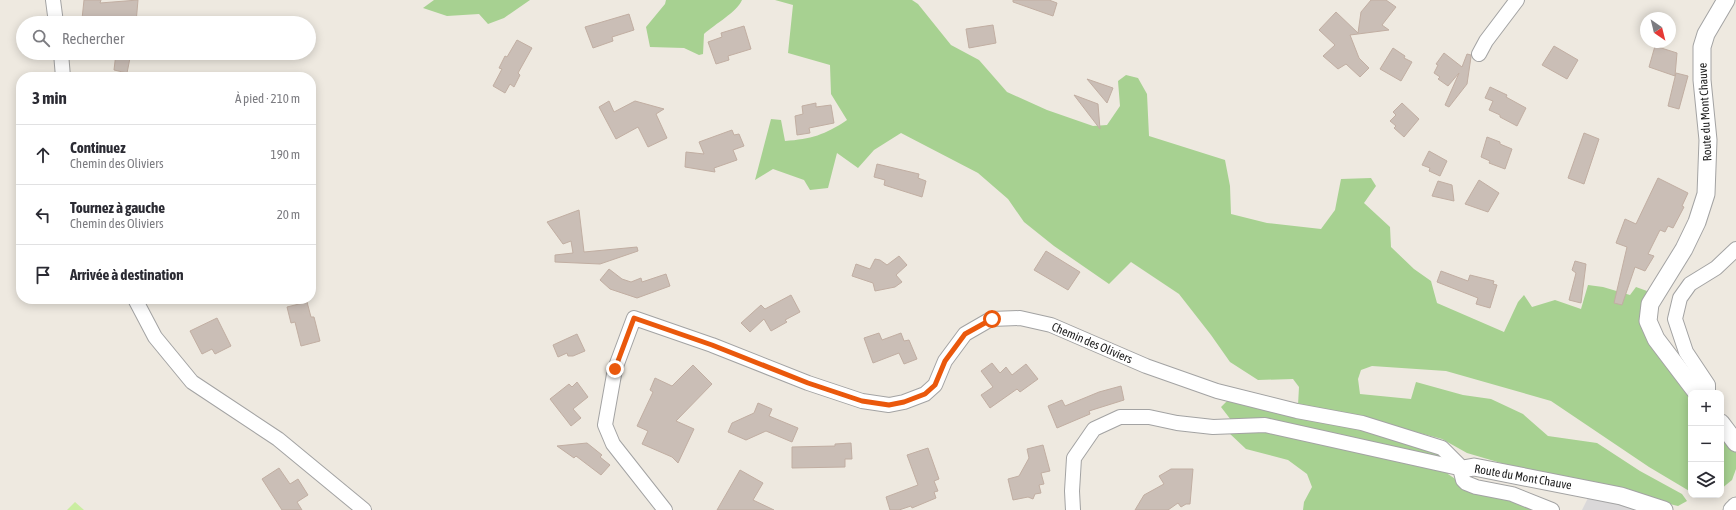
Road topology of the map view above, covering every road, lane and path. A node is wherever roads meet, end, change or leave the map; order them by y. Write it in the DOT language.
graph roads {
  1 [pos="53,0"];
  2 [pos="1517,0"];
  3 [pos="1726,0"];
  4 [pos="55,16"];
  5 [pos="1480,54"];
  6 [pos="62,60"];
  7 [pos="63,72"];
  8 [pos="1736,248"];
  9 [pos="138,304"];
  10 [pos="1694,390"];
  11 [pos="1708,390"];
  12 [pos="1724,426"];
  13 [pos="1736,443"];
  14 [pos="1463,469"];
  15 [pos="1736,506"];
  16 [pos="360,507"];
  17 [pos="665,510"];
  18 [pos="1073,510"];
  19 [pos="1552,510"];
  20 [pos="1664,510"];
  21 [pos="1732,510"];
  1 -- 4 [label="street"];
  2 -- 5 [label="street"];
  3 -- 10 [label="street, Route du Mont Chauve"];
  6 -- 7 [label="street"];
  8 -- 11 [label="street"];
  9 -- 16 [label="street"];
  12 -- 13 [label="street"];
  14 -- 17 [label="street, Chemin des Oliviers"];
  14 -- 18 [label="street"];
  14 -- 19 [label="street, Route du Mont Chauve"];
  14 -- 20 [label="street, Route du Mont Chauve"];
  15 -- 21 [label="street"];
}
